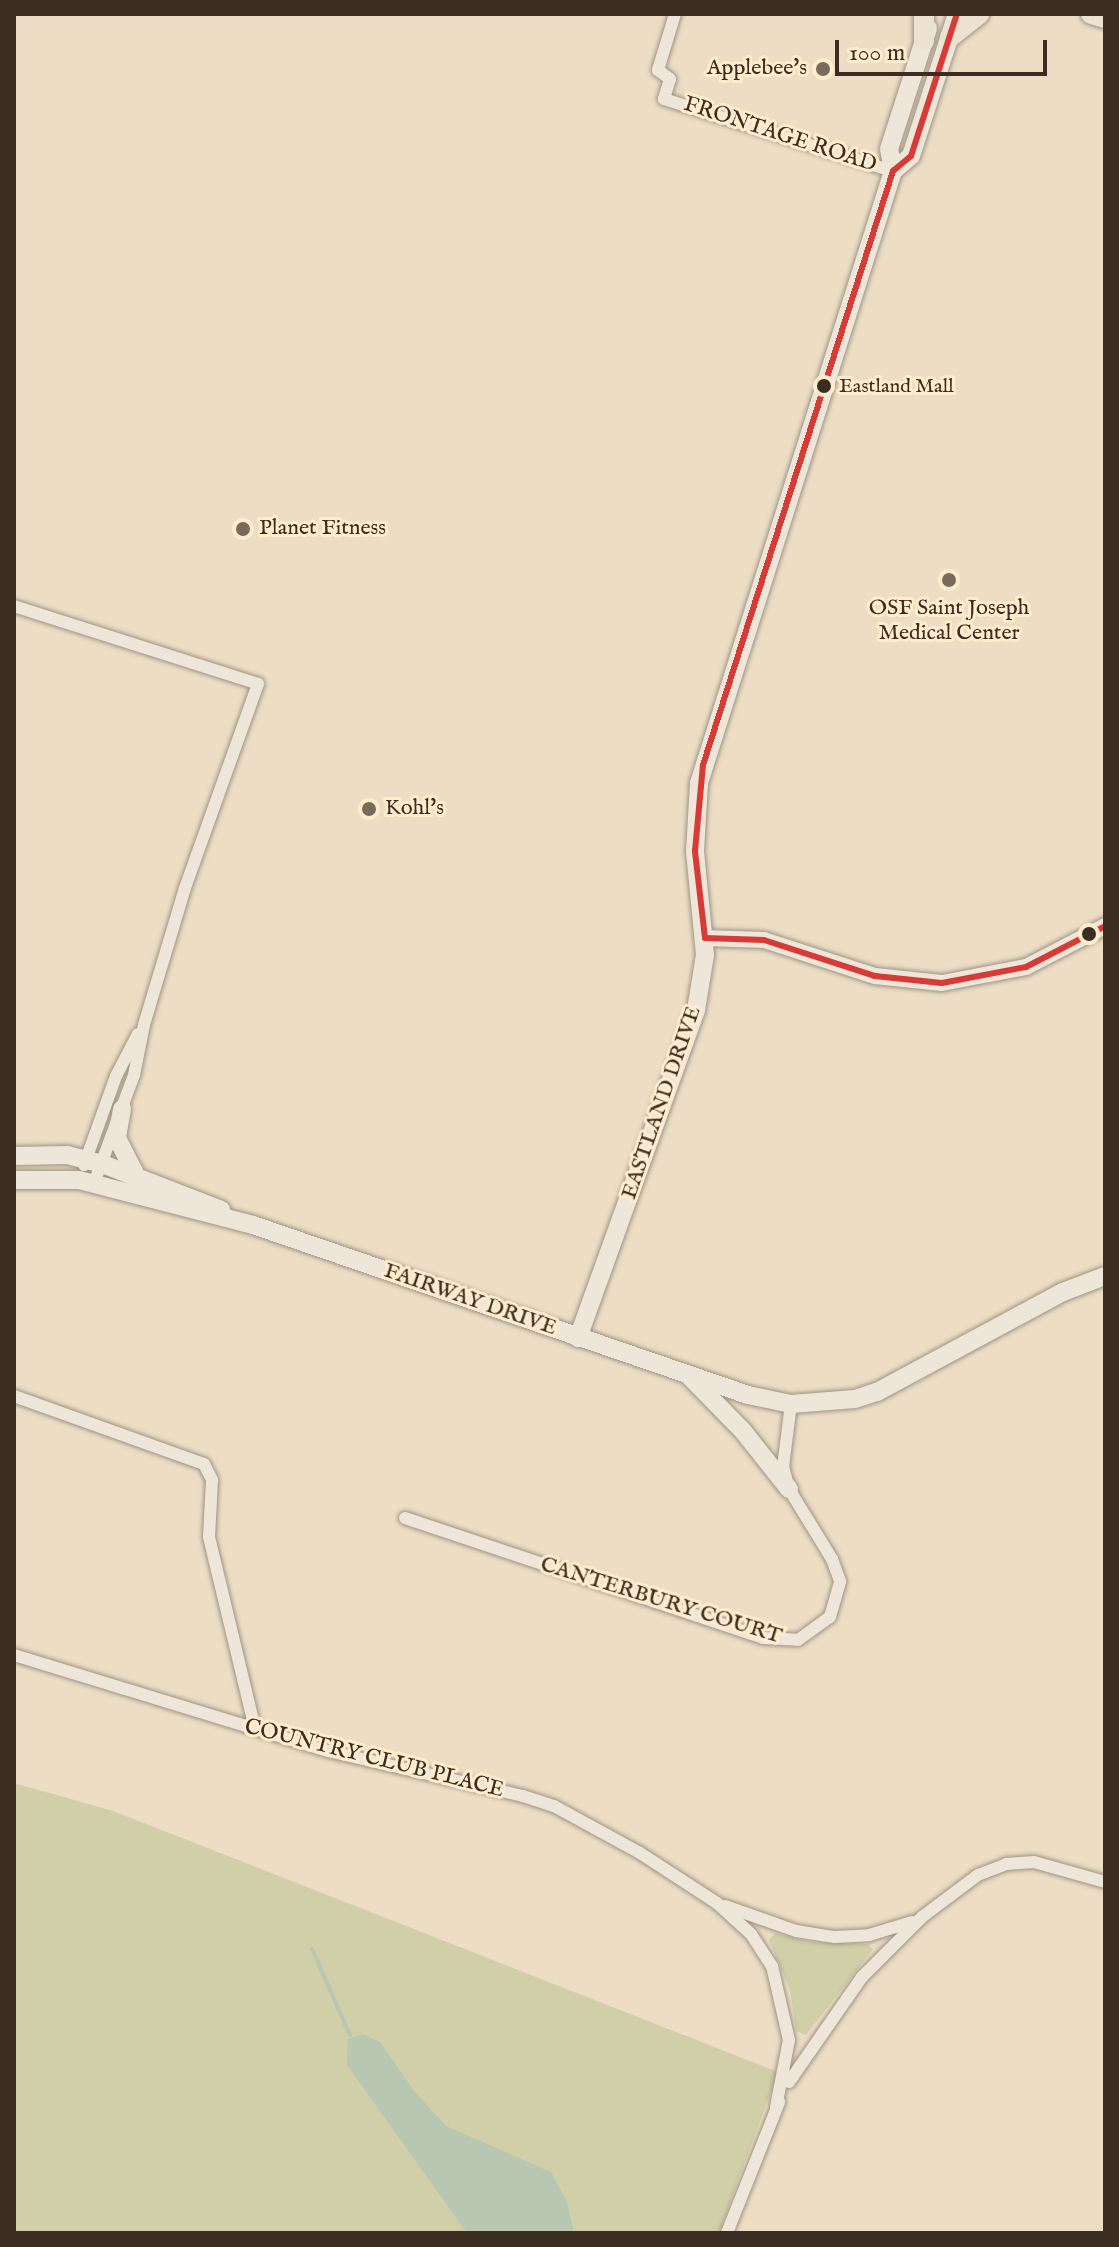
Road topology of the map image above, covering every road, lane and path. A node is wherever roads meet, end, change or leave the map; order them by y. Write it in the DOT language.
graph roads {
  1 [pos="675,14"];
  2 [pos="924,14"];
  3 [pos="932,14"];
  4 [pos="957,14"];
  5 [pos="979,14"];
  6 [pos="1091,14"];
  7 [pos="1105,18"];
  8 [pos="950,37"];
  9 [pos="924,41"];
  10 [pos="893,171"];
  11 [pos="14,606"];
  12 [pos="1105,926"];
  13 [pos="705,938"];
  14 [pos="144,1025"];
  15 [pos="122,1109"];
  16 [pos="14,1156"];
  17 [pos="93,1161"];
  18 [pos="135,1173"];
  19 [pos="14,1180"];
  20 [pos="86,1181"];
  21 [pos="253,1225"];
  22 [pos="1105,1276"];
  23 [pos="578,1338"];
  24 [pos="688,1375"];
  25 [pos="14,1396"];
  26 [pos="791,1404"];
  27 [pos="789,1489"];
  28 [pos="405,1518"];
  29 [pos="14,1655"];
  30 [pos="255,1729"];
  31 [pos="1105,1882"];
  32 [pos="717,1903"];
  33 [pos="922,1917"];
  34 [pos="776,2107"];
  35 [pos="727,2233"];
  1 -- 10 [label="street, FRONTAGE ROAD"];
  2 -- 9 [label="highway"];
  3 -- 9 [label="main road, EASTLAND DRIVE"];
  4 -- 8 [label="main road, EASTLAND DRIVE"];
  5 -- 8 [label="highway"];
  6 -- 7 [label="highway"];
  8 -- 10 [label="main road, EASTLAND DRIVE"];
  9 -- 10 [label="main road, EASTLAND DRIVE"];
  10 -- 13 [label="main road, EASTLAND DRIVE"];
  11 -- 14 [label="street"];
  12 -- 13 [label="street"];
  13 -- 23 [label="main road, EASTLAND DRIVE"];
  14 -- 15 [label="street"];
  14 -- 17 [label="street"];
  15 -- 17 [label="street"];
  15 -- 18 [label="main road"];
  16 -- 17 [label="main road, FAIRWAY DRIVE"];
  17 -- 18 [label="main road, FAIRWAY DRIVE"];
  17 -- 20 [label="street"];
  18 -- 21 [label="main road, FAIRWAY DRIVE"];
  19 -- 20 [label="main road, FAIRWAY DRIVE"];
  20 -- 21 [label="main road, FAIRWAY DRIVE"];
  21 -- 23 [label="main road, FAIRWAY DRIVE"];
  22 -- 26 [label="main road, FAIRWAY DRIVE"];
  23 -- 24 [label="main road, FAIRWAY DRIVE"];
  24 -- 26 [label="main road, FAIRWAY DRIVE"];
  24 -- 27 [label="main road"];
  25 -- 30 [label="street"];
  26 -- 27 [label="street, CANTERBURY COURT"];
  27 -- 28 [label="street, CANTERBURY COURT"];
  29 -- 30 [label="street, COUNTRY CLUB PLACE"];
  30 -- 32 [label="street, COUNTRY CLUB PLACE"];
  31 -- 33 [label="street, COUNTRY CLUB PLACE"];
  32 -- 33 [label="street, COUNTRY CLUB PLACE"];
  32 -- 34 [label="street, COUNTRY CLUB PLACE"];
  33 -- 34 [label="street, COUNTRY CLUB PLACE"];
  34 -- 35 [label="street, COUNTRY CLUB PLACE"];
}
